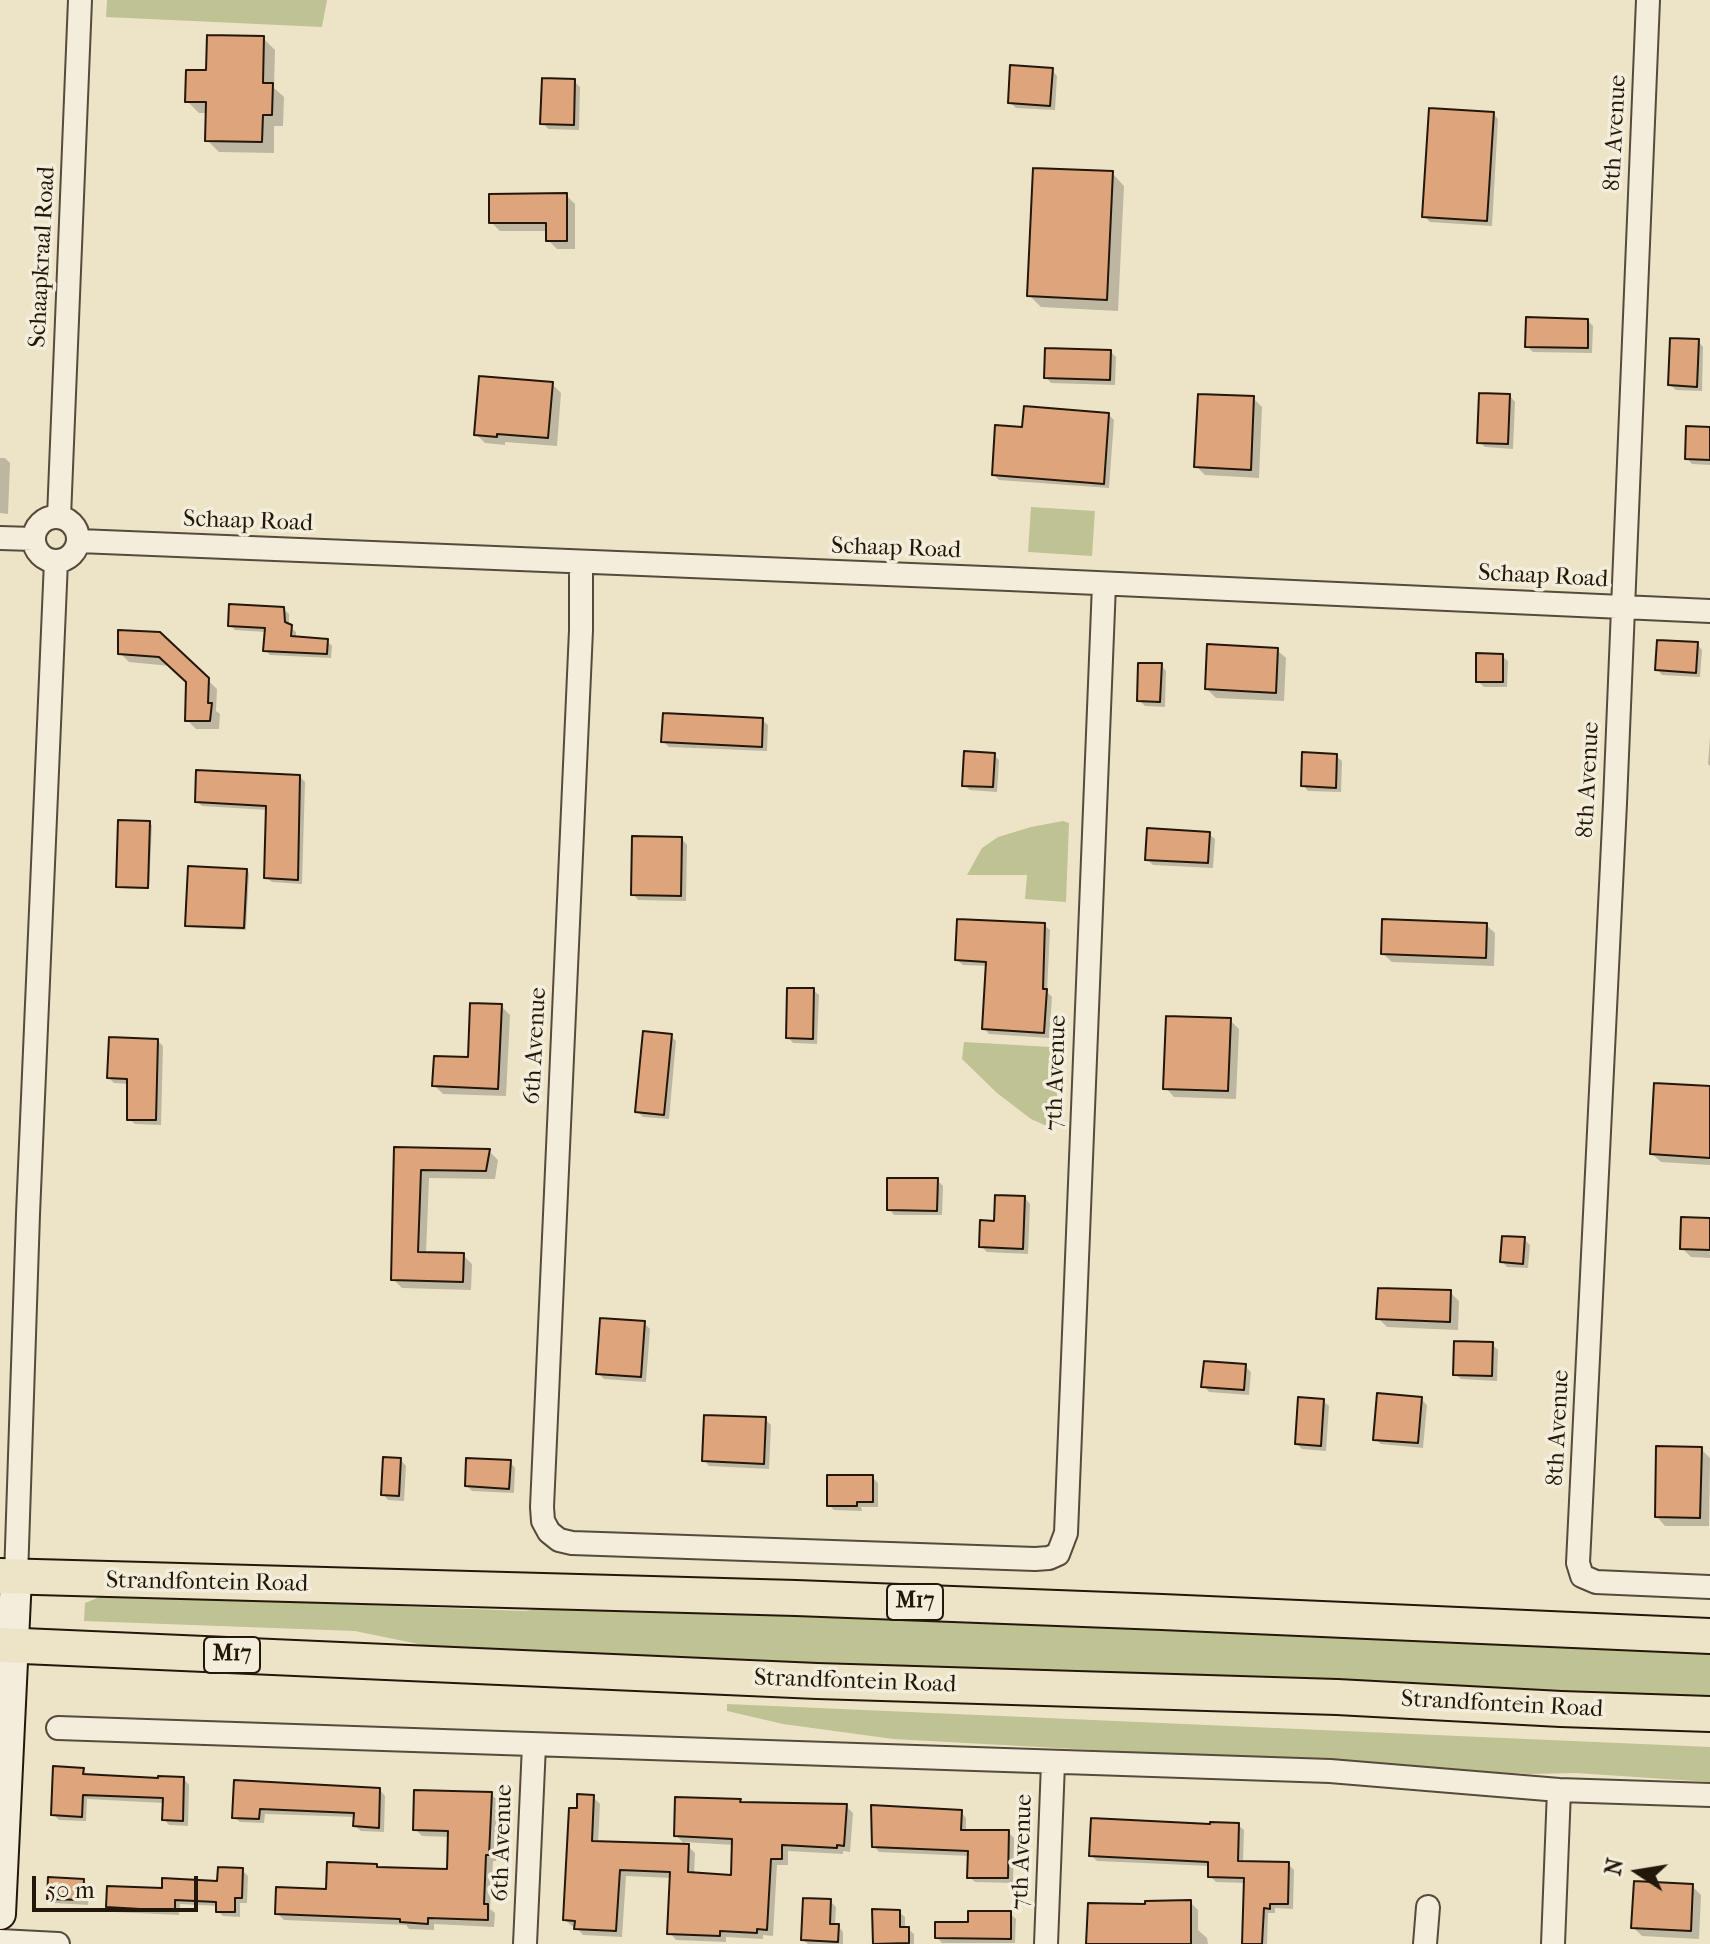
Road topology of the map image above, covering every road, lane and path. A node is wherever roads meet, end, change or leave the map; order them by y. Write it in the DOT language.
graph roads {
  1 [pos="80,0"];
  2 [pos="1648,0"];
  3 [pos="59,517"];
  4 [pos="0,538"];
  5 [pos="33,539"];
  6 [pos="79,541"];
  7 [pos="56,561"];
  8 [pos="581,562"];
  9 [pos="1104,584"];
  10 [pos="1622,607"];
  11 [pos="1710,611"];
  12 [pos="1049,1558"];
  13 [pos="8,1577"];
  14 [pos="1710,1587"];
  15 [pos="1710,1636"];
  16 [pos="6,1645"];
  17 [pos="1710,1714"];
  18 [pos="58,1728"];
  19 [pos="534,1745"];
  20 [pos="1053,1763"];
  21 [pos="1559,1790"];
  22 [pos="1710,1795"];
  23 [pos="1428,1907"];
  24 [pos="0,1914"];
  25 [pos="0,1941"];
  26 [pos="58,1944"];
  27 [pos="525,1944"];
  28 [pos="1046,1944"];
  29 [pos="1425,1944"];
  30 [pos="1553,1944"];
  1 -- 3 [label="street, Schaapkraal Road"];
  2 -- 10 [label="street, 8th Avenue"];
  3 -- 5 [label="street"];
  3 -- 6 [label="street"];
  4 -- 5 [label="street"];
  5 -- 7 [label="street"];
  6 -- 7 [label="street"];
  6 -- 8 [label="street, Schaap Road"];
  7 -- 13 [label="street"];
  8 -- 9 [label="street, Schaap Road"];
  8 -- 12 [label="street, 6th Avenue"];
  9 -- 10 [label="street, Schaap Road"];
  9 -- 12 [label="street, 7th Avenue"];
  10 -- 11 [label="street, Schaap Road"];
  10 -- 14 [label="street, 8th Avenue"];
  13 -- 15 [label="main road, Strandfontein Road / M17"];
  13 -- 16 [label="main road"];
  16 -- 17 [label="main road, Strandfontein Road / M17"];
  16 -- 24 [label="main road"];
  18 -- 19 [label="street"];
  19 -- 20 [label="street"];
  19 -- 27 [label="street, 6th Avenue"];
  20 -- 21 [label="street"];
  20 -- 28 [label="street, 7th Avenue"];
  21 -- 22 [label="street"];
  21 -- 30 [label="street"];
  23 -- 29 [label="street"];
  25 -- 26 [label="street"];
}
